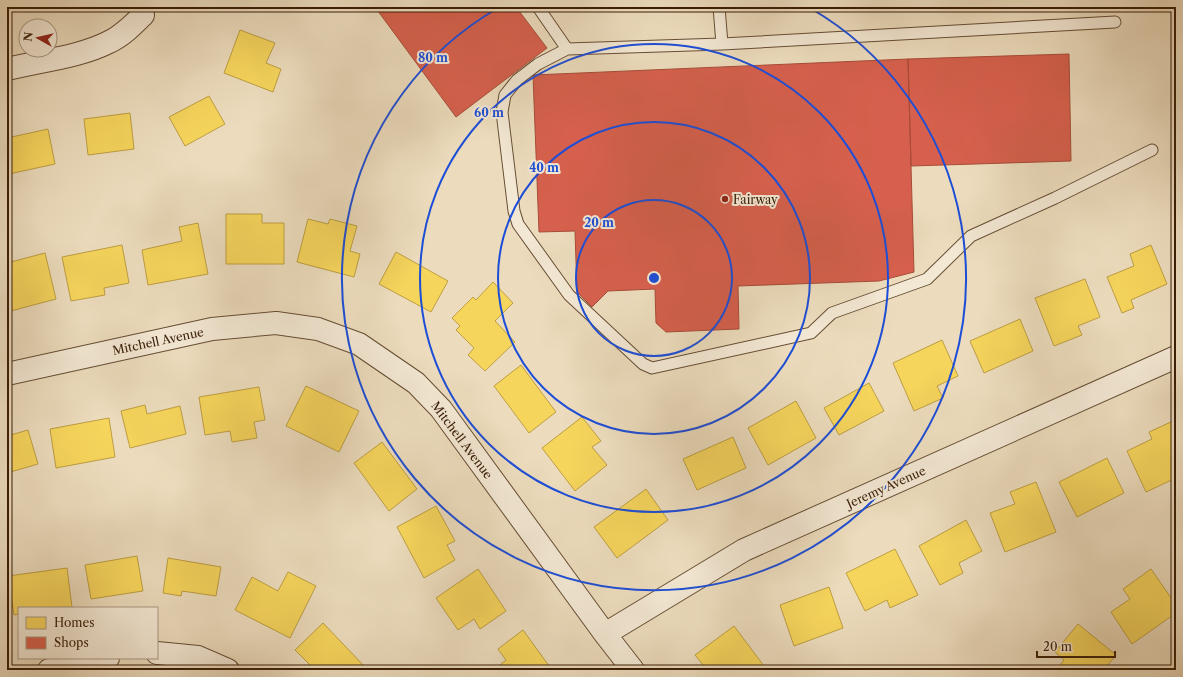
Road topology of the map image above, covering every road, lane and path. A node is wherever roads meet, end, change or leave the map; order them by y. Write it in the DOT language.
graph roads {
  1 [pos="538,7"];
  2 [pos="719,7"];
  3 [pos="143,15"];
  4 [pos="1115,22"];
  5 [pos="722,44"];
  6 [pos="567,49"];
  7 [pos="7,68"];
  8 [pos="1152,150"];
  9 [pos="1176,357"];
  10 [pos="7,374"];
  11 [pos="605,634"];
  12 [pos="158,653"];
  13 [pos="103,659"];
  14 [pos="49,670"];
  15 [pos="228,670"];
  16 [pos="633,670"];
  1 -- 6 [label="lane"];
  2 -- 5 [label="lane"];
  3 -- 7 [label="street"];
  4 -- 5 [label="lane"];
  5 -- 6 [label="lane"];
  6 -- 8 [label="lane"];
  9 -- 11 [label="street, Jeremy Avenue"];
  10 -- 11 [label="street, Mitchell Avenue"];
  11 -- 16 [label="street, Mitchell Avenue"];
  12 -- 15 [label="street"];
  13 -- 14 [label="street"];
}
